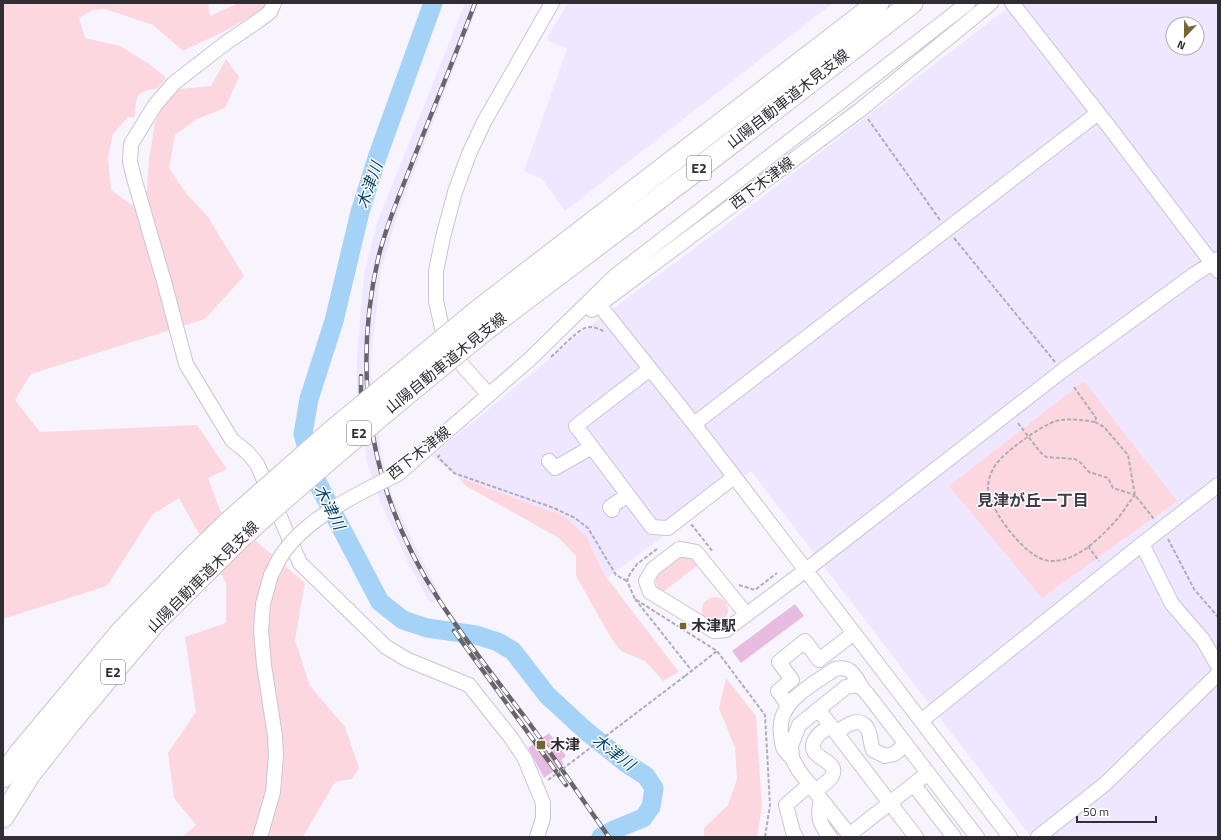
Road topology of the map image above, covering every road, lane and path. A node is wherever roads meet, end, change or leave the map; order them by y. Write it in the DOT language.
graph roads {
  1 [pos="274,3"];
  2 [pos="552,3"];
  3 [pos="878,3"];
  4 [pos="912,3"];
  5 [pos="968,3"];
  6 [pos="991,3"];
  7 [pos="1012,3"];
  8 [pos="860,110"];
  9 [pos="1098,113"];
  10 [pos="942,222"];
  11 [pos="952,236"];
  12 [pos="1216,264"];
  13 [pos="596,301"];
  14 [pos="480,322"];
  15 [pos="609,337"];
  16 [pos="548,360"];
  17 [pos="1057,365"];
  18 [pos="650,369"];
  19 [pos="1074,387"];
  20 [pos="489,395"];
  21 [pos="1095,422"];
  22 [pos="1018,423"];
  23 [pos="694,424"];
  24 [pos="1029,436"];
  25 [pos="592,447"];
  26 [pos="443,452"];
  27 [pos="549,461"];
  28 [pos="734,477"];
  29 [pos="1218,485"];
  30 [pos="628,495"];
  31 [pos="1135,495"];
  32 [pos="612,510"];
  33 [pos="1154,519"];
  34 [pos="686,529"];
  35 [pos="233,531"];
  36 [pos="1168,539"];
  37 [pos="1142,544"];
  38 [pos="1088,546"];
  39 [pos="659,548"];
  40 [pos="716,555"];
  41 [pos="1099,561"];
  42 [pos="806,570"];
  43 [pos="777,573"];
  44 [pos="628,581"];
  45 [pos="739,585"];
  46 [pos="635,599"];
  47 [pos="746,614"];
  48 [pos="1218,617"];
  49 [pos="854,633"];
  50 [pos="717,650"];
  51 [pos="819,660"];
  52 [pos="1218,666"];
  53 [pos="692,670"];
  54 [pos="829,673"];
  55 [pos="1218,674"];
  56 [pos="863,689"];
  57 [pos="788,705"];
  58 [pos="818,709"];
  59 [pos="921,721"];
  60 [pos="833,729"];
  61 [pos="906,744"];
  62 [pos="792,758"];
  63 [pos="928,773"];
  64 [pos="3,777"];
  65 [pos="548,780"];
  66 [pos="914,785"];
  67 [pos="815,792"];
  68 [pos="890,803"];
  69 [pos="3,817"];
  70 [pos="850,836"];
  71 [pos="260,837"];
  72 [pos="537,837"];
  73 [pos="765,837"];
  74 [pos="796,837"];
  75 [pos="830,837"];
  76 [pos="916,837"];
  77 [pos="954,837"];
  78 [pos="977,837"];
  79 [pos="1010,837"];
  80 [pos="1038,837"];
  1 -- 72 [label="street"];
  2 -- 20 [label="street"];
  3 -- 14 [label="highway, 山陽自動車道木見支線 / E2"];
  4 -- 14 [label="highway, 山陽自動車道木見支線 / E2"];
  5 -- 13 [label="street, 西下木津線"];
  6 -- 8 [label="street, 西下木津線"];
  7 -- 9 [label="street"];
  8 -- 10 [label="path"];
  8 -- 13 [label="street, 西下木津線"];
  9 -- 12 [label="street"];
  9 -- 23 [label="street"];
  11 -- 17 [label="path"];
  12 -- 42 [label="street"];
  13 -- 18 [label="street"];
  13 -- 20 [label="street, 西下木津線"];
  14 -- 35 [label="highway, 山陽自動車道木見支線 / E2, bridge"];
  15 -- 16 [label="path"];
  18 -- 23 [label="street"];
  18 -- 25 [label="street"];
  19 -- 21 [label="path"];
  20 -- 71 [label="street, 西下木津線, bridge"];
  21 -- 24 [label="path"];
  21 -- 31 [label="path"];
  22 -- 24 [label="path"];
  23 -- 28 [label="street"];
  24 -- 31 [label="path"];
  24 -- 38 [label="path"];
  25 -- 27 [label="street"];
  25 -- 30 [label="street"];
  26 -- 44 [label="path"];
  28 -- 30 [label="street"];
  28 -- 42 [label="street"];
  29 -- 37 [label="street"];
  30 -- 32 [label="street"];
  31 -- 33 [label="path"];
  31 -- 38 [label="path"];
  34 -- 40 [label="path"];
  35 -- 64 [label="highway, 山陽自動車道木見支線 / E2"];
  35 -- 69 [label="highway, 山陽自動車道木見支線 / E2"];
  36 -- 48 [label="path"];
  37 -- 52 [label="street"];
  37 -- 59 [label="street"];
  38 -- 41 [label="path"];
  39 -- 44 [label="path"];
  42 -- 47 [label="street"];
  42 -- 49 [label="street"];
  43 -- 45 [label="path"];
  44 -- 46 [label="path"];
  46 -- 50 [label="path"];
  46 -- 53 [label="path"];
  47 -- 47 [label="street"];
  49 -- 51 [label="street"];
  49 -- 59 [label="street"];
  50 -- 53 [label="path"];
  50 -- 73 [label="path"];
  51 -- 54 [label="street"];
  51 -- 57 [label="street"];
  53 -- 65 [label="path, bridge"];
  54 -- 56 [label="street"];
  54 -- 57 [label="street"];
  55 -- 80 [label="street"];
  56 -- 58 [label="street"];
  56 -- 61 [label="street"];
  57 -- 62 [label="street"];
  58 -- 60 [label="street"];
  58 -- 62 [label="street"];
  59 -- 79 [label="street"];
  60 -- 61 [label="street"];
  60 -- 67 [label="street"];
  60 -- 68 [label="street"];
  61 -- 63 [label="street"];
  62 -- 67 [label="street"];
  63 -- 66 [label="street"];
  63 -- 78 [label="street"];
  66 -- 68 [label="street"];
  66 -- 77 [label="street"];
  67 -- 70 [label="street"];
  67 -- 74 [label="street"];
  67 -- 75 [label="street"];
  68 -- 70 [label="street"];
  68 -- 76 [label="street"];
}
